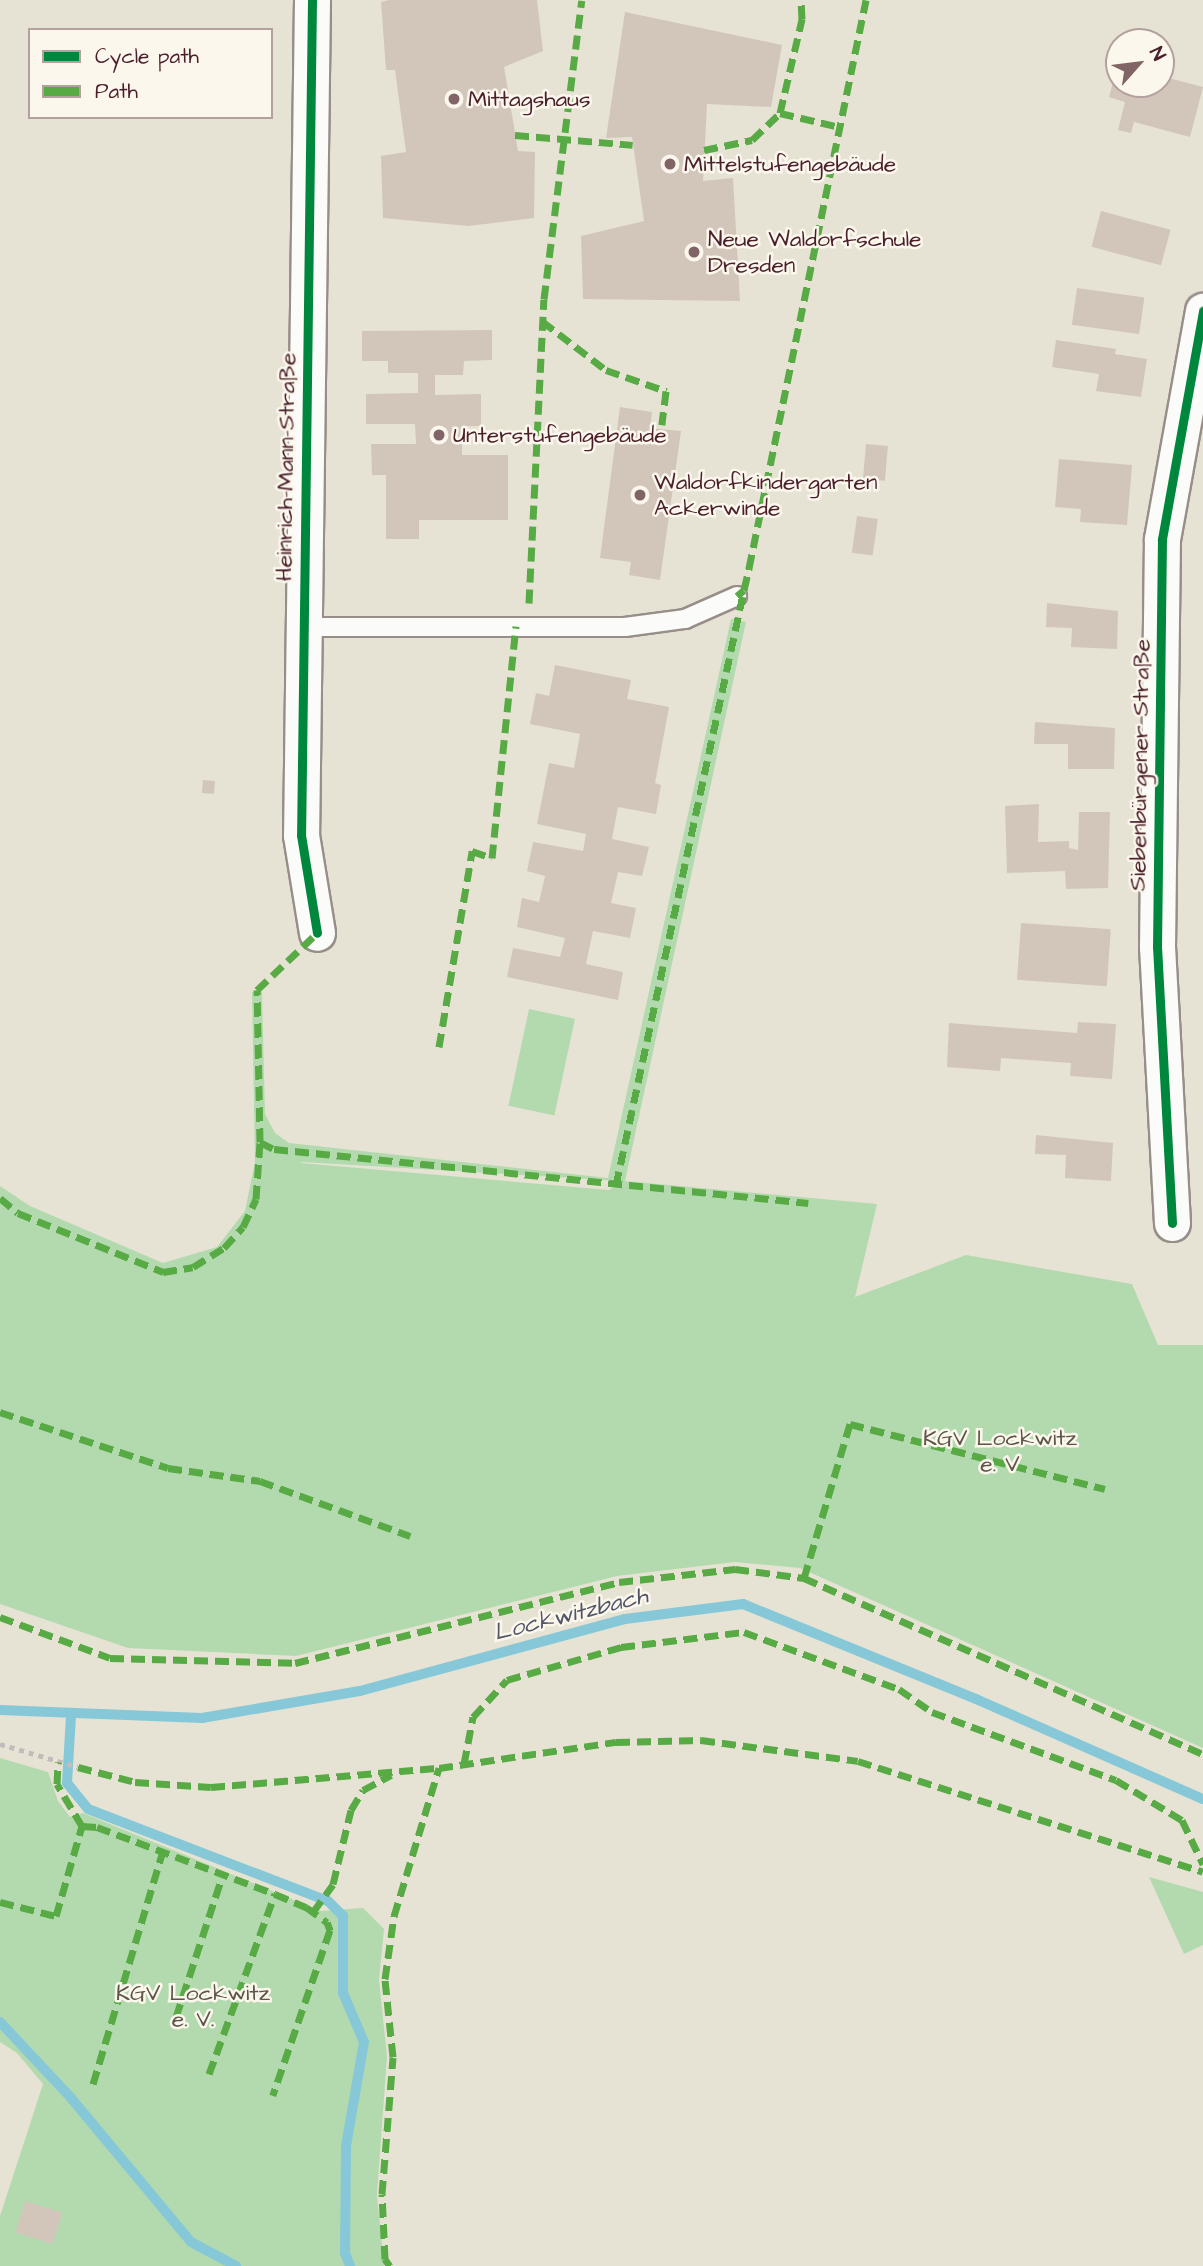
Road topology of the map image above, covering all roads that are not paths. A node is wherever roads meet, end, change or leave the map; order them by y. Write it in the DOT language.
graph roads {
  1 [pos="312,0"];
  2 [pos="1203,311"];
  3 [pos="737,596"];
  4 [pos="303,626"];
  5 [pos="317,933"];
  6 [pos="1172,1223"];
  1 -- 4 [label="street, Heinrich-Mann-Straße"];
  2 -- 6 [label="street, Siebenbürgener Straße"];
  3 -- 4 [label="lane"];
  4 -- 5 [label="street, Heinrich-Mann-Straße"];
}
